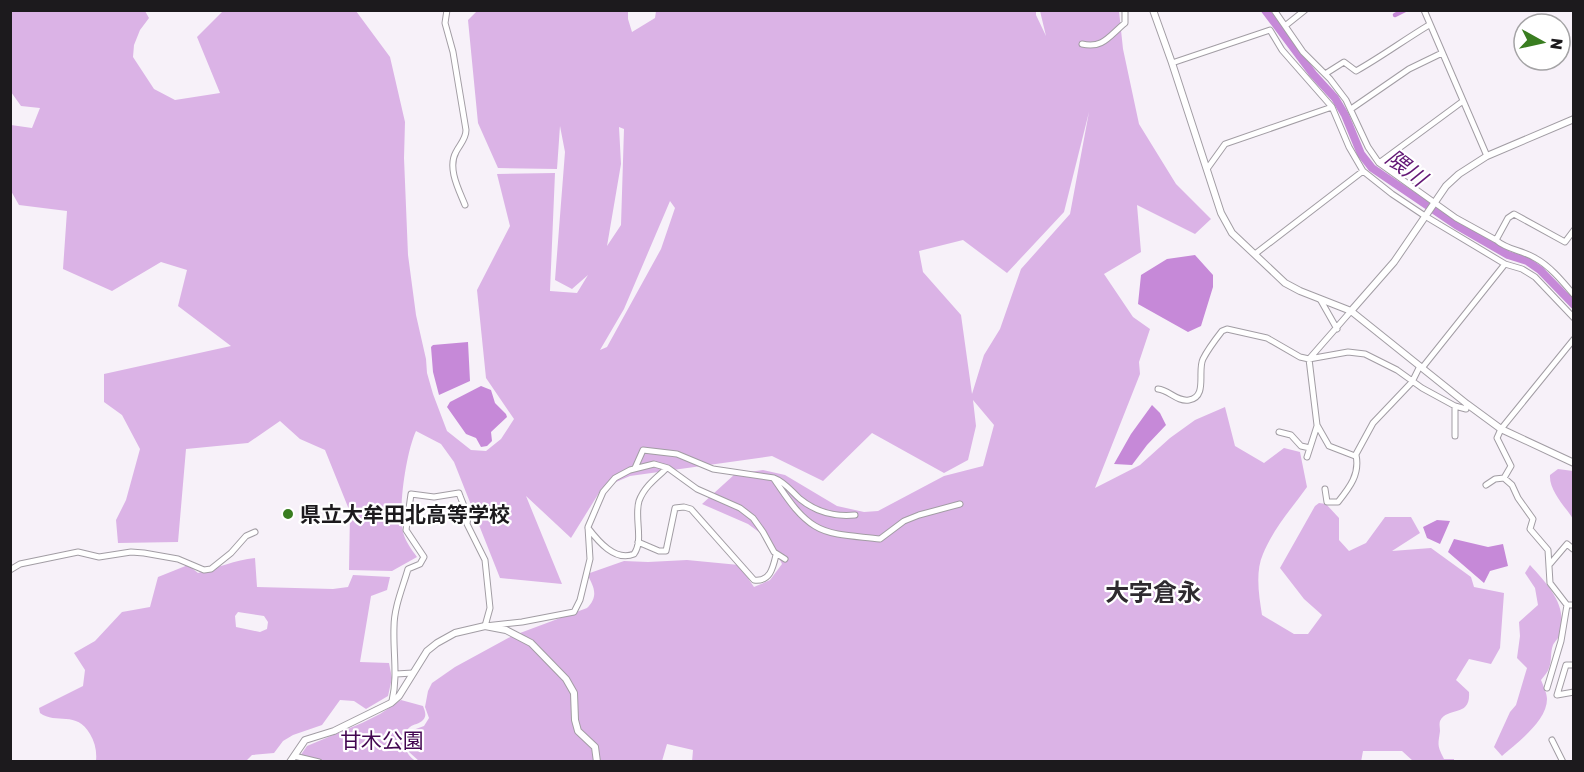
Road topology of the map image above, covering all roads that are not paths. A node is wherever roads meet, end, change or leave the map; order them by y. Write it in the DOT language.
graph roads {
  1 [pos="447,10"];
  2 [pos="1125,10"];
  3 [pos="1152,10"];
  4 [pos="1274,10"];
  5 [pos="1305,10"];
  6 [pos="1424,10"];
  7 [pos="1286,26"];
  8 [pos="1429,26"];
  9 [pos="1082,44"];
  10 [pos="1442,53"];
  11 [pos="1172,63"];
  12 [pos="1325,74"];
  13 [pos="1463,101"];
  14 [pos="1332,107"];
  15 [pos="1351,109"];
  16 [pos="1574,119"];
  17 [pos="1486,156"];
  18 [pos="1379,163"];
  19 [pos="1207,169"];
  20 [pos="1363,171"];
  21 [pos="1434,204"];
  22 [pos="465,205"];
  23 [pos="1425,216"];
  24 [pos="1574,230"];
  25 [pos="1496,240"];
  26 [pos="1255,254"];
  27 [pos="1505,264"];
  28 [pos="1574,295"];
  29 [pos="1320,298"];
  30 [pos="1351,311"];
  31 [pos="1574,318"];
  32 [pos="1337,329"];
  33 [pos="1574,339"];
  34 [pos="1310,359"];
  35 [pos="1421,367"];
  36 [pos="1412,382"];
  37 [pos="1158,389"];
  38 [pos="1467,404"];
  39 [pos="1455,406"];
  40 [pos="1317,426"];
  41 [pos="1501,429"];
  42 [pos="1279,432"];
  43 [pos="1455,436"];
  44 [pos="1310,448"];
  45 [pos="1356,455"];
  46 [pos="1306,457"];
  47 [pos="1574,464"];
  48 [pos="635,468"];
  49 [pos="667,468"];
  50 [pos="774,478"];
  51 [pos="1504,478"];
  52 [pos="1486,485"];
  53 [pos="1325,489"];
  54 [pos="960,504"];
  55 [pos="855,514"];
  56 [pos="588,528"];
  57 [pos="255,532"];
  58 [pos="638,542"];
  59 [pos="1573,549"];
  60 [pos="777,555"];
  61 [pos="785,559"];
  62 [pos="1548,566"];
  63 [pos="10,570"];
  64 [pos="1570,605"];
  65 [pos="485,626"];
  66 [pos="1574,665"];
  67 [pos="413,673"];
  68 [pos="396,674"];
  69 [pos="1547,688"];
  70 [pos="1574,692"];
  71 [pos="392,701"];
  72 [pos="1552,740"];
  73 [pos="292,759"];
  74 [pos="319,762"];
  75 [pos="597,762"];
  76 [pos="1563,762"];
  1 -- 22 [label="street"];
  2 -- 9 [label="street"];
  3 -- 11 [label="street"];
  4 -- 7 [label="street"];
  5 -- 7 [label="street"];
  6 -- 10 [label="street"];
  7 -- 12 [label="street"];
  8 -- 12 [label="street"];
  10 -- 13 [label="street"];
  10 -- 15 [label="street"];
  11 -- 14 [label="street"];
  11 -- 19 [label="street"];
  12 -- 15 [label="street"];
  13 -- 17 [label="street"];
  13 -- 18 [label="street"];
  14 -- 19 [label="street"];
  14 -- 20 [label="street"];
  15 -- 18 [label="street"];
  16 -- 17 [label="street"];
  17 -- 21 [label="street"];
  18 -- 21 [label="street"];
  19 -- 26 [label="street"];
  20 -- 23 [label="street"];
  20 -- 26 [label="street"];
  21 -- 23 [label="street"];
  21 -- 25 [label="street"];
  23 -- 27 [label="street"];
  23 -- 30 [label="street"];
  24 -- 25 [label="street"];
  25 -- 28 [label="street"];
  26 -- 29 [label="street"];
  27 -- 31 [label="street"];
  27 -- 35 [label="street"];
  29 -- 30 [label="street"];
  29 -- 32 [label="street"];
  30 -- 32 [label="street"];
  30 -- 35 [label="street"];
  32 -- 34 [label="street"];
  33 -- 41 [label="street"];
  34 -- 36 [label="street"];
  34 -- 37 [label="street"];
  34 -- 40 [label="street"];
  35 -- 36 [label="street"];
  35 -- 38 [label="street"];
  36 -- 39 [label="street"];
  36 -- 45 [label="street"];
  38 -- 39 [label="street"];
  38 -- 41 [label="street"];
  39 -- 43 [label="street"];
  40 -- 44 [label="street"];
  40 -- 45 [label="street"];
  41 -- 47 [label="street"];
  41 -- 51 [label="street"];
  42 -- 44 [label="street"];
  44 -- 46 [label="street"];
  45 -- 53 [label="street"];
  48 -- 49 [label="street"];
  48 -- 50 [label="street"];
  48 -- 56 [label="street"];
  49 -- 58 [label="street"];
  49 -- 60 [label="street"];
  50 -- 54 [label="street"];
  50 -- 55 [label="street"];
  51 -- 52 [label="street"];
  51 -- 62 [label="street"];
  56 -- 58 [label="street"];
  56 -- 65 [label="street"];
  57 -- 63 [label="street"];
  58 -- 60 [label="street"];
  59 -- 62 [label="street"];
  60 -- 61 [label="street"];
  62 -- 64 [label="street"];
  64 -- 69 [label="street"];
  65 -- 67 [label="street"];
  65 -- 68 [label="street"];
  65 -- 75 [label="street"];
  66 -- 70 [label="street"];
  67 -- 68 [label="street"];
  67 -- 71 [label="street"];
  68 -- 71 [label="street"];
  71 -- 73 [label="street"];
  72 -- 76 [label="street"];
  73 -- 74 [label="street"];
}
